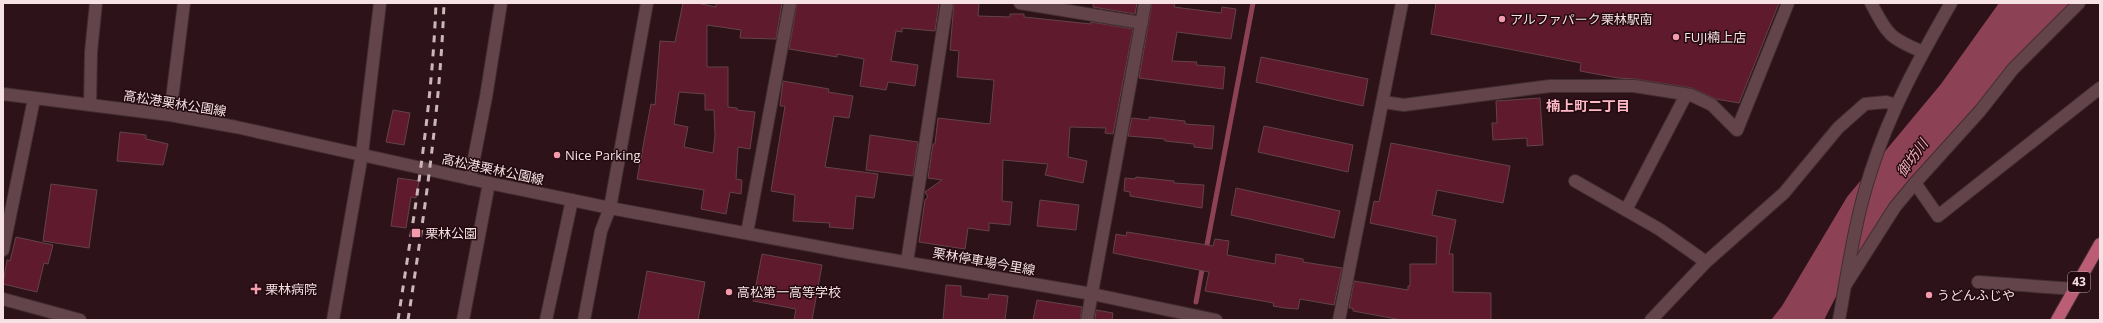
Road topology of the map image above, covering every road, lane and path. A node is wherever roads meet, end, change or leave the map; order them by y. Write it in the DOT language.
graph roads {
  1 [pos="96,3"];
  2 [pos="184,3"];
  3 [pos="380,3"];
  4 [pos="501,3"];
  5 [pos="647,3"];
  6 [pos="790,3"];
  7 [pos="947,3"];
  8 [pos="1020,3"];
  9 [pos="1145,3"];
  10 [pos="1402,3"];
  11 [pos="1788,3"];
  12 [pos="1871,3"];
  13 [pos="1951,3"];
  14 [pos="2079,3"];
  15 [pos="1142,23"];
  16 [pos="1922,52"];
  17 [pos="2100,88"];
  18 [pos="3,94"];
  19 [pos="1686,95"];
  20 [pos="34,99"];
  21 [pos="1383,102"];
  22 [pos="90,105"];
  23 [pos="1896,105"];
  24 [pos="170,114"];
  25 [pos="362,154"];
  26 [pos="470,179"];
  27 [pos="1575,182"];
  28 [pos="489,183"];
  29 [pos="1915,183"];
  30 [pos="572,200"];
  31 [pos="610,208"];
  32 [pos="1626,210"];
  33 [pos="747,233"];
  34 [pos="2100,244"];
  35 [pos="3,250"];
  36 [pos="907,262"];
  37 [pos="1706,262"];
  38 [pos="1978,282"];
  39 [pos="1846,284"];
  40 [pos="2075,289"];
  41 [pos="1092,294"];
  42 [pos="3,299"];
  43 [pos="80,320"];
  44 [pos="333,320"];
  45 [pos="464,320"];
  46 [pos="546,320"];
  47 [pos="584,320"];
  48 [pos="1087,320"];
  49 [pos="1216,320"];
  50 [pos="1339,320"];
  51 [pos="1650,320"];
  52 [pos="1839,320"];
  53 [pos="2057,320"];
  1 -- 22 [label="street"];
  2 -- 24 [label="street"];
  3 -- 25 [label="street"];
  4 -- 26 [label="street"];
  5 -- 31 [label="street"];
  6 -- 33 [label="street"];
  7 -- 36 [label="street"];
  8 -- 15 [label="street"];
  9 -- 15 [label="street"];
  10 -- 21 [label="street"];
  11 -- 19 [label="street"];
  12 -- 16 [label="street"];
  13 -- 16 [label="street"];
  14 -- 29 [label="street"];
  15 -- 41 [label="street"];
  16 -- 23 [label="street"];
  17 -- 29 [label="street"];
  18 -- 20 [label="street, 高松港栗林公園線"];
  19 -- 21 [label="street"];
  19 -- 32 [label="street"];
  20 -- 22 [label="street, 高松港栗林公園線"];
  20 -- 35 [label="street"];
  21 -- 50 [label="street"];
  22 -- 24 [label="street, 高松港栗林公園線"];
  23 -- 37 [label="street"];
  23 -- 39 [label="street"];
  24 -- 25 [label="street, 高松港栗林公園線"];
  25 -- 26 [label="street, 高松港栗林公園線"];
  25 -- 44 [label="street"];
  26 -- 28 [label="street, 高松港栗林公園線"];
  27 -- 32 [label="street"];
  28 -- 30 [label="street, 高松港栗林公園線"];
  28 -- 45 [label="street"];
  29 -- 39 [label="street"];
  30 -- 31 [label="street, 高松港栗林公園線"];
  30 -- 46 [label="street"];
  31 -- 33 [label="street, 高松港栗林公園線"];
  31 -- 47 [label="street"];
  32 -- 37 [label="street"];
  33 -- 36 [label="street, 栗林停車場今里線"];
  34 -- 40 [label="main road, 43"];
  36 -- 41 [label="street, 栗林停車場今里線"];
  37 -- 51 [label="street"];
  38 -- 40 [label="street"];
  39 -- 52 [label="street"];
  40 -- 53 [label="main road, 43"];
  41 -- 48 [label="street"];
  41 -- 49 [label="street, 栗林停車場今里線"];
  42 -- 43 [label="street"];
}
